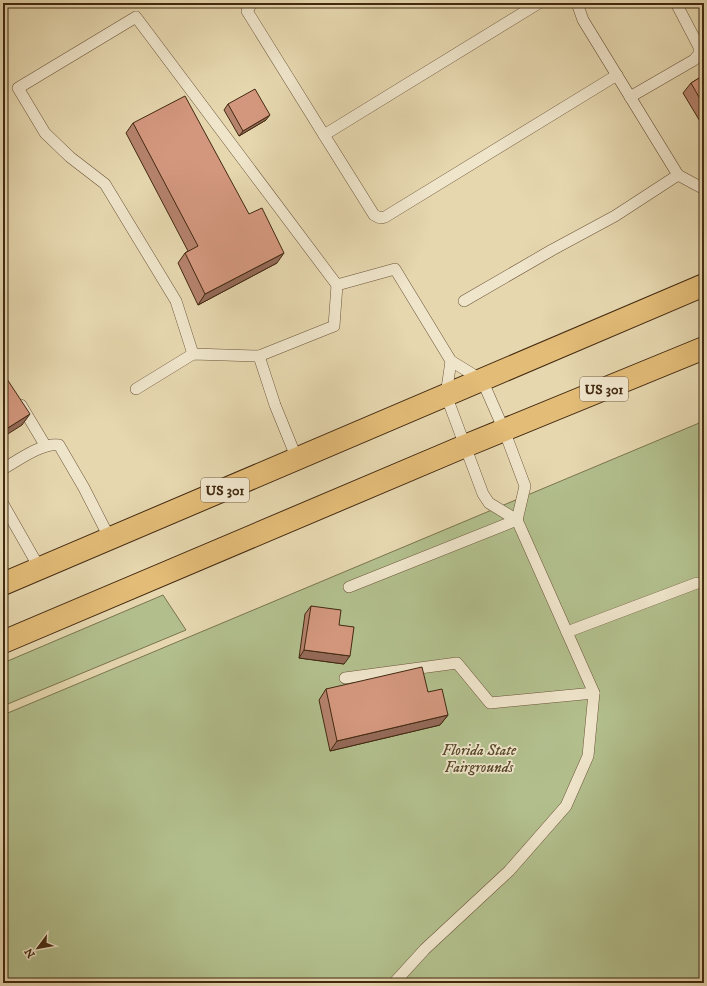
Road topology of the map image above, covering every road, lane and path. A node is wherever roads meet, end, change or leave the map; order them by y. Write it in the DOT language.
graph roads {
  1 [pos="252,3"];
  2 [pos="540,3"];
  3 [pos="577,3"];
  4 [pos="676,3"];
  5 [pos="617,74"];
  6 [pos="630,97"];
  7 [pos="324,135"];
  8 [pos="678,175"];
  9 [pos="704,189"];
  10 [pos="337,285"];
  11 [pos="704,285"];
  12 [pos="464,301"];
  13 [pos="704,348"];
  14 [pos="193,354"];
  15 [pos="259,356"];
  16 [pos="451,361"];
  17 [pos="482,380"];
  18 [pos="136,389"];
  19 [pos="14,393"];
  20 [pos="446,395"];
  21 [pos="504,430"];
  22 [pos="45,445"];
  23 [pos="465,446"];
  24 [pos="297,459"];
  25 [pos="3,469"];
  26 [pos="3,504"];
  27 [pos="517,520"];
  28 [pos="110,539"];
  29 [pos="40,569"];
  30 [pos="697,583"];
  31 [pos="3,584"];
  32 [pos="349,587"];
  33 [pos="567,632"];
  34 [pos="3,642"];
  35 [pos="345,678"];
  36 [pos="594,693"];
  37 [pos="394,983"];
  1 -- 7 [label="lane"];
  2 -- 7 [label="lane"];
  3 -- 5 [label="lane"];
  4 -- 6 [label="lane"];
  5 -- 6 [label="lane"];
  5 -- 7 [label="lane"];
  6 -- 8 [label="lane"];
  8 -- 9 [label="lane"];
  8 -- 12 [label="lane"];
  10 -- 14 [label="lane"];
  10 -- 15 [label="lane"];
  10 -- 16 [label="lane"];
  11 -- 17 [label="main road, US 301"];
  13 -- 21 [label="main road, US 301"];
  14 -- 15 [label="lane"];
  14 -- 18 [label="lane"];
  15 -- 24 [label="lane"];
  16 -- 17 [label="lane"];
  16 -- 20 [label="lane"];
  17 -- 20 [label="main road, US 301"];
  17 -- 21 [label="lane"];
  19 -- 22 [label="lane"];
  20 -- 23 [label="lane"];
  20 -- 24 [label="main road, US 301"];
  21 -- 23 [label="main road, US 301"];
  21 -- 27 [label="lane"];
  22 -- 25 [label="lane"];
  22 -- 28 [label="lane"];
  23 -- 27 [label="lane"];
  23 -- 34 [label="main road, US 301"];
  24 -- 28 [label="main road, US 301"];
  26 -- 29 [label="lane"];
  27 -- 32 [label="lane"];
  27 -- 33 [label="lane"];
  28 -- 29 [label="main road, US 301"];
  29 -- 31 [label="main road, US 301"];
  30 -- 33 [label="lane"];
  33 -- 36 [label="lane"];
  35 -- 36 [label="lane"];
  36 -- 37 [label="lane"];
}
